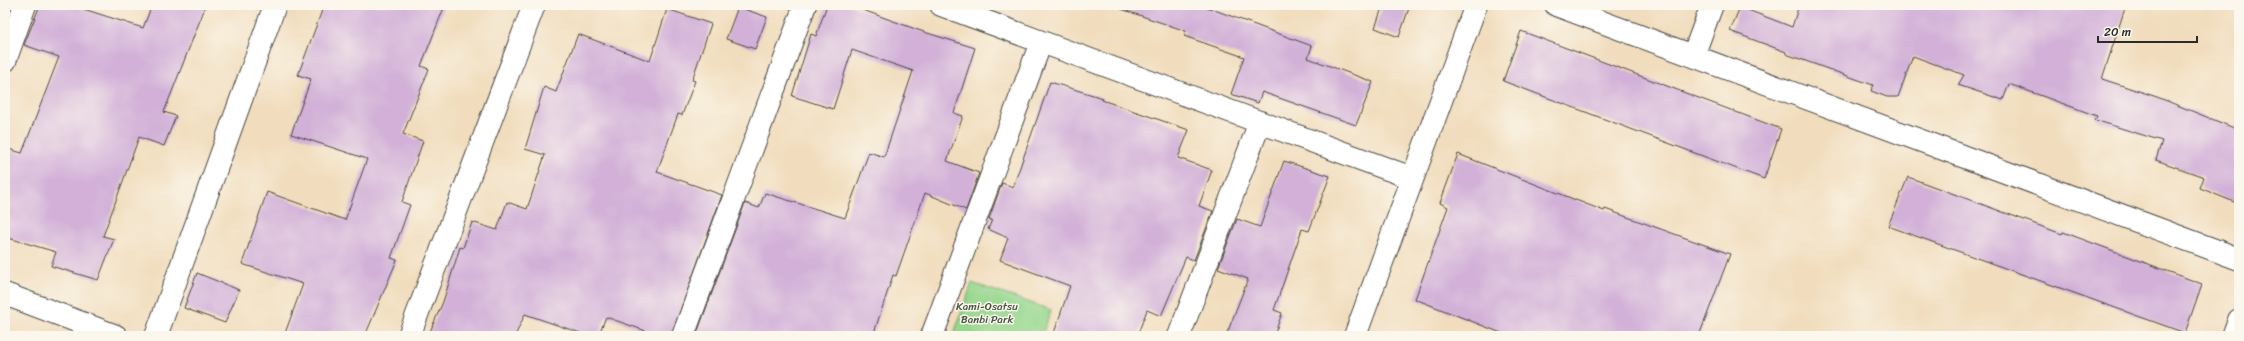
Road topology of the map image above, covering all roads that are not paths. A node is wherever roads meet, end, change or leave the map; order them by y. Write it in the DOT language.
graph roads {
  1 [pos="25,5"];
  2 [pos="275,5"];
  3 [pos="534,5"];
  4 [pos="805,5"];
  5 [pos="941,5"];
  6 [pos="1476,5"];
  7 [pos="1556,5"];
  8 [pos="1712,5"];
  9 [pos="1041,42"];
  10 [pos="1693,56"];
  11 [pos="5,61"];
  12 [pos="1260,122"];
  13 [pos="1412,178"];
  14 [pos="2239,259"];
  15 [pos="5,294"];
  16 [pos="2239,320"];
  17 [pos="116,336"];
  18 [pos="156,336"];
  19 [pos="409,336"];
  20 [pos="683,336"];
  21 [pos="932,336"];
  22 [pos="1179,336"];
  23 [pos="1355,336"];
  24 [pos="2233,336"];
  1 -- 11 [label="street"];
  2 -- 18 [label="street"];
  3 -- 19 [label="street"];
  4 -- 20 [label="street"];
  5 -- 9 [label="street"];
  6 -- 13 [label="street"];
  7 -- 10 [label="street"];
  8 -- 10 [label="street"];
  9 -- 12 [label="street"];
  9 -- 21 [label="street"];
  10 -- 14 [label="street"];
  12 -- 13 [label="street"];
  12 -- 22 [label="street"];
  13 -- 23 [label="street"];
  15 -- 17 [label="street"];
  16 -- 24 [label="street"];
}
